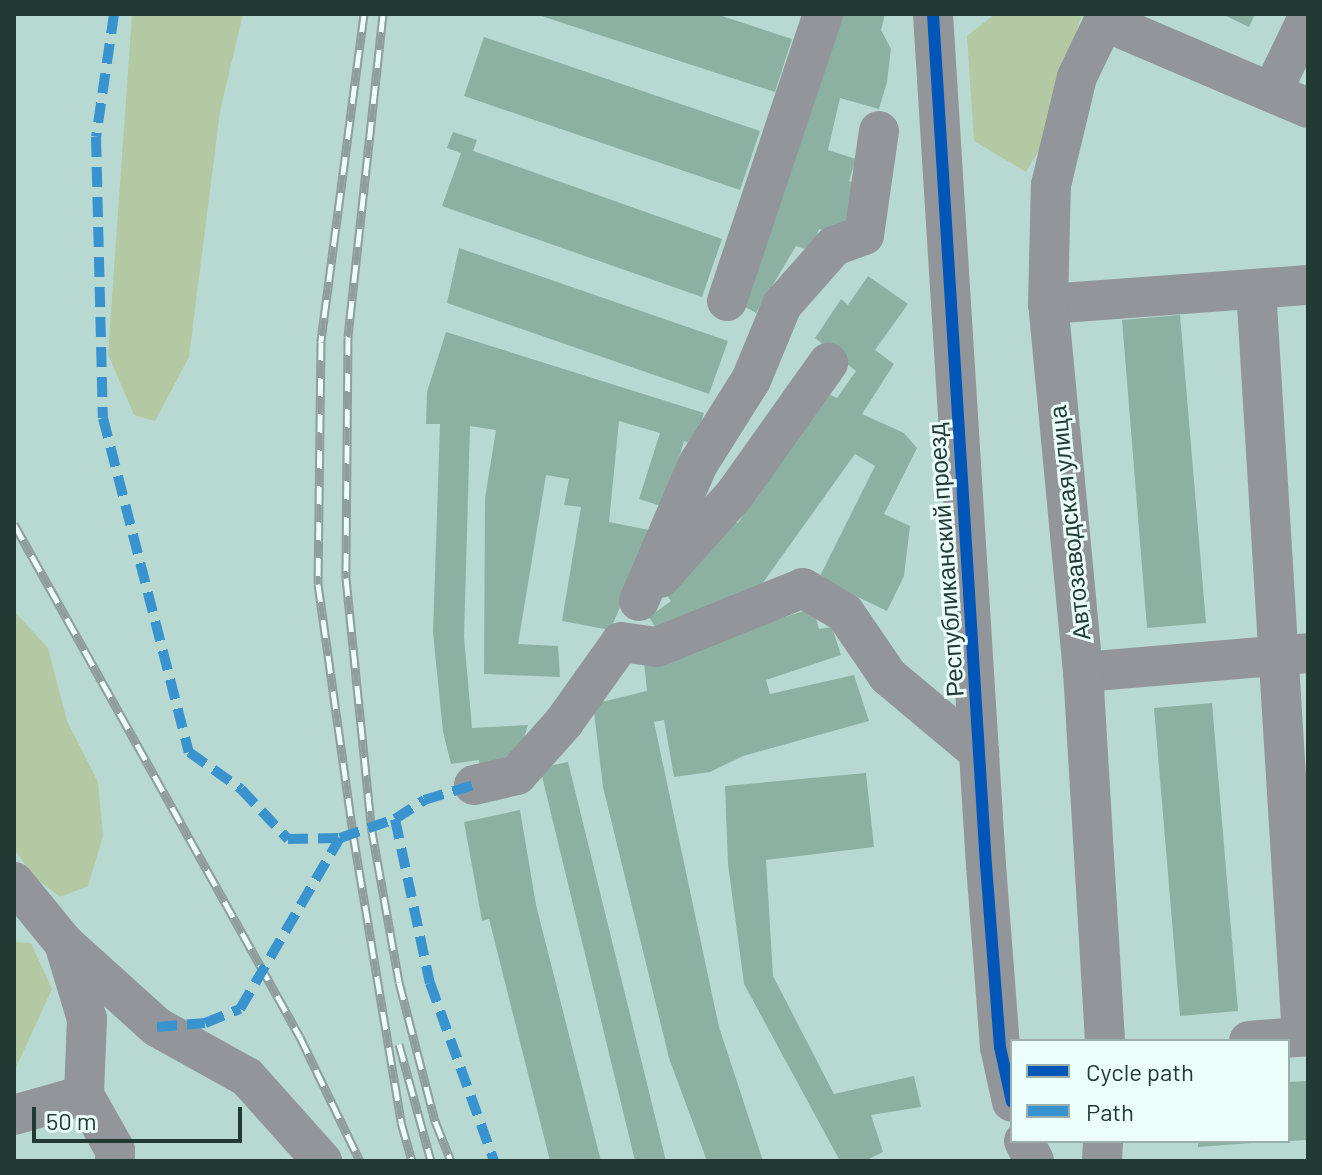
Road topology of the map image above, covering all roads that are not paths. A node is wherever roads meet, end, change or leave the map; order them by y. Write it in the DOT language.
graph roads {
  1 [pos="823,14"];
  2 [pos="933,14"];
  3 [pos="1105,17"];
  4 [pos="1308,17"];
  5 [pos="1273,90"];
  6 [pos="1308,108"];
  7 [pos="879,131"];
  8 [pos="1308,285"];
  9 [pos="1256,289"];
  10 [pos="727,301"];
  11 [pos="1048,304"];
  12 [pos="828,363"];
  13 [pos="751,380"];
  14 [pos="784,424"];
  15 [pos="639,601"];
  16 [pos="621,642"];
  17 [pos="1294,654"];
  18 [pos="1083,672"];
  19 [pos="979,752"];
  20 [pos="474,785"];
  21 [pos="14,882"];
  22 [pos="64,943"];
  23 [pos="1305,1036"];
  24 [pos="1105,1039"];
  25 [pos="1271,1039"];
  26 [pos="1010,1093"];
  27 [pos="84,1095"];
  28 [pos="14,1115"];
  29 [pos="1025,1143"];
  30 [pos="115,1161"];
  31 [pos="322,1161"];
  32 [pos="1034,1161"];
  1 -- 10 [label="street"];
  2 -- 19 [label="street, Республиканский проезд"];
  3 -- 5 [label="street"];
  3 -- 11 [label="street, Автозаводская улица"];
  4 -- 5 [label="street"];
  5 -- 6 [label="street"];
  7 -- 13 [label="street"];
  8 -- 9 [label="street"];
  9 -- 11 [label="street"];
  9 -- 17 [label="street"];
  11 -- 18 [label="street, Автозаводская улица"];
  12 -- 14 [label="street"];
  13 -- 14 [label="street"];
  13 -- 15 [label="street"];
  14 -- 15 [label="street"];
  15 -- 16 [label="street"];
  16 -- 19 [label="street"];
  16 -- 20 [label="street"];
  17 -- 18 [label="street"];
  17 -- 23 [label="street"];
  18 -- 24 [label="street, Автозаводская улица"];
  19 -- 26 [label="street, Республиканский проезд"];
  21 -- 22 [label="street"];
  22 -- 27 [label="street"];
  22 -- 31 [label="street"];
  23 -- 25 [label="street"];
  27 -- 28 [label="street"];
  27 -- 30 [label="street"];
  29 -- 32 [label="street"];
}
